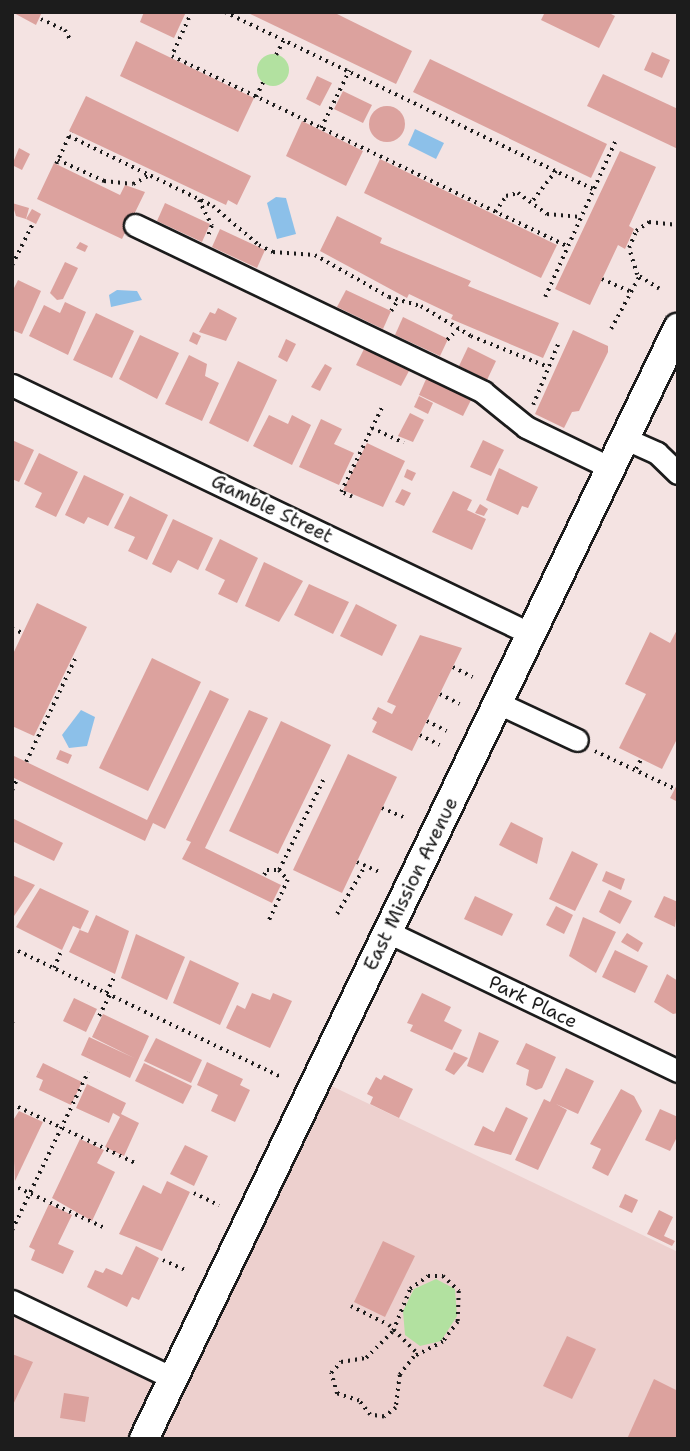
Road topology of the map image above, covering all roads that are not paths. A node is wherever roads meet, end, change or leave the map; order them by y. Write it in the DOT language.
graph roads {
  1 [pos="135,225"];
  2 [pos="674,346"];
  3 [pos="12,385"];
  4 [pos="626,439"];
  5 [pos="611,468"];
  6 [pos="678,473"];
  7 [pos="531,634"];
  8 [pos="498,703"];
  9 [pos="583,744"];
  10 [pos="388,932"];
  11 [pos="678,1071"];
  12 [pos="12,1300"];
  13 [pos="173,1378"];
  14 [pos="144,1439"];
  1 -- 5 [label="street"];
  2 -- 4 [label="main road, East Mission Avenue"];
  3 -- 7 [label="street, Gamble Street"];
  4 -- 5 [label="main road, East Mission Avenue"];
  4 -- 6 [label="street"];
  5 -- 7 [label="main road, East Mission Avenue"];
  7 -- 8 [label="main road, East Mission Avenue"];
  8 -- 9 [label="street"];
  8 -- 10 [label="main road, East Mission Avenue"];
  10 -- 11 [label="street, Park Place"];
  10 -- 13 [label="main road, East Mission Avenue"];
  12 -- 13 [label="street"];
  13 -- 14 [label="main road, East Mission Avenue"];
}
